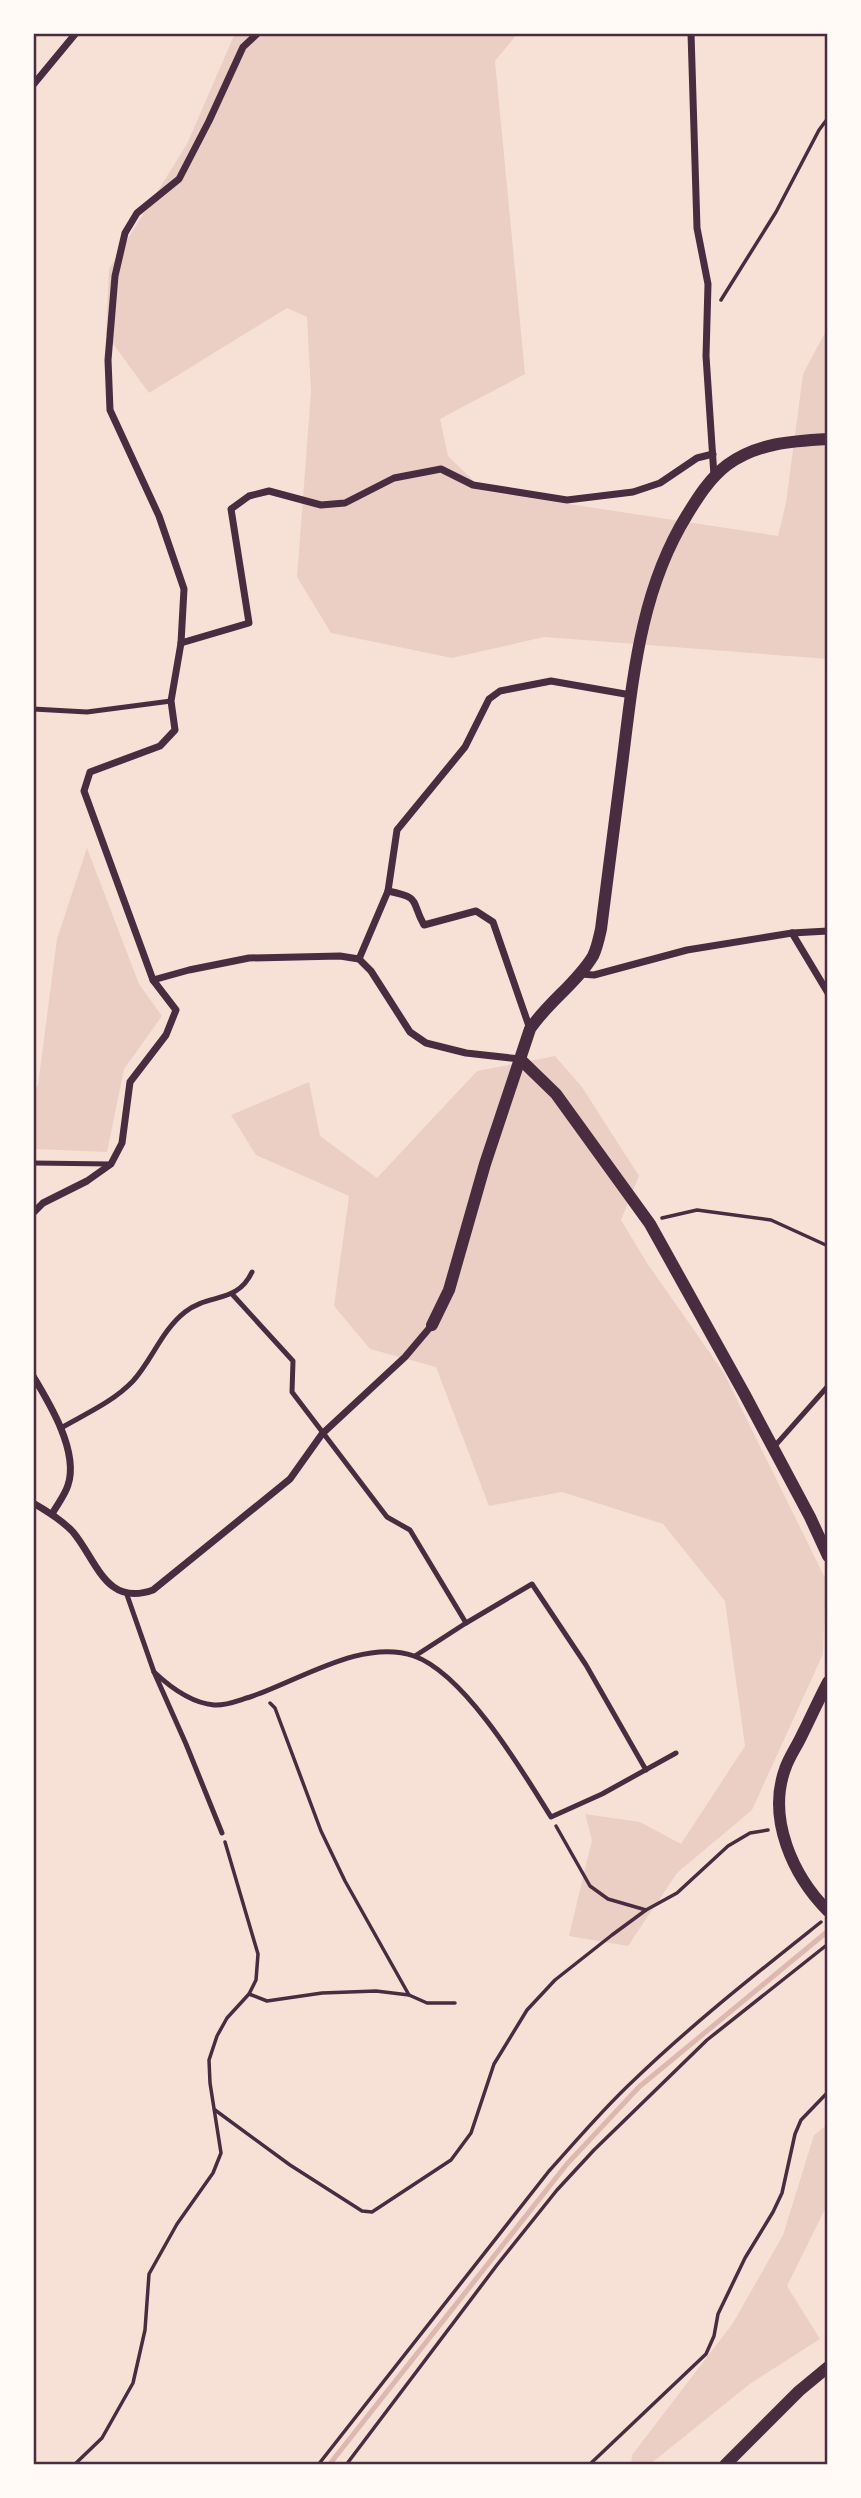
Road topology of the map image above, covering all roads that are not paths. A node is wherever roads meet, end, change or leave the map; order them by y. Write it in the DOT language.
graph roads {
  1 [pos="76,33"];
  2 [pos="258,33"];
  3 [pos="691,33"];
  4 [pos="33,85"];
  5 [pos="828,439"];
  6 [pos="713,454"];
  7 [pos="714,476"];
  8 [pos="181,643"];
  9 [pos="631,695"];
  10 [pos="171,701"];
  11 [pos="33,709"];
  12 [pos="388,891"];
  13 [pos="828,931"];
  14 [pos="792,933"];
  15 [pos="359,960"];
  16 [pos="581,974"];
  17 [pos="153,980"];
  18 [pos="828,993"];
  19 [pos="530,1029"];
  20 [pos="520,1059"];
  21 [pos="33,1163"];
  22 [pos="111,1164"];
  23 [pos="33,1213"];
  24 [pos="252,1272"];
  25 [pos="232,1294"];
  26 [pos="432,1325"];
  27 [pos="33,1376"];
  28 [pos="828,1386"];
  29 [pos="61,1428"];
  30 [pos="322,1434"];
  31 [pos="773,1448"];
  32 [pos="33,1503"];
  33 [pos="52,1514"];
  34 [pos="828,1556"];
  35 [pos="128,1595"];
  36 [pos="466,1623"];
  37 [pos="415,1656"];
  38 [pos="153,1672"];
  39 [pos="828,1682"];
  40 [pos="677,1753"];
  41 [pos="646,1770"];
  42 [pos="222,1833"];
  43 [pos="828,1914"];
  44 [pos="828,2367"];
  45 [pos="725,2465"];
  1 -- 4 [label="street"];
  2 -- 8 [label="street"];
  3 -- 6 [label="street"];
  5 -- 7 [label="street"];
  6 -- 7 [label="street"];
  6 -- 8 [label="street"];
  7 -- 9 [label="street"];
  8 -- 10 [label="street"];
  9 -- 12 [label="street"];
  9 -- 16 [label="street"];
  10 -- 11 [label="lane"];
  10 -- 17 [label="street"];
  12 -- 15 [label="street"];
  12 -- 19 [label="street"];
  13 -- 14 [label="street"];
  14 -- 16 [label="street"];
  14 -- 18 [label="street"];
  15 -- 17 [label="street"];
  15 -- 20 [label="street"];
  16 -- 19 [label="street"];
  17 -- 22 [label="street"];
  19 -- 20 [label="street"];
  20 -- 26 [label="street"];
  20 -- 31 [label="street"];
  21 -- 22 [label="lane"];
  22 -- 23 [label="street"];
  24 -- 25 [label="lane"];
  25 -- 29 [label="lane"];
  25 -- 30 [label="lane"];
  26 -- 30 [label="street"];
  27 -- 29 [label="street"];
  28 -- 31 [label="lane"];
  29 -- 33 [label="street"];
  30 -- 35 [label="street"];
  30 -- 36 [label="lane"];
  31 -- 34 [label="street"];
  32 -- 33 [label="street"];
  33 -- 35 [label="street"];
  35 -- 38 [label="lane"];
  36 -- 37 [label="lane"];
  36 -- 41 [label="lane"];
  37 -- 38 [label="lane"];
  37 -- 41 [label="lane"];
  38 -- 42 [label="lane"];
  39 -- 43 [label="street"];
  40 -- 41 [label="lane"];
  44 -- 45 [label="street"];
}
